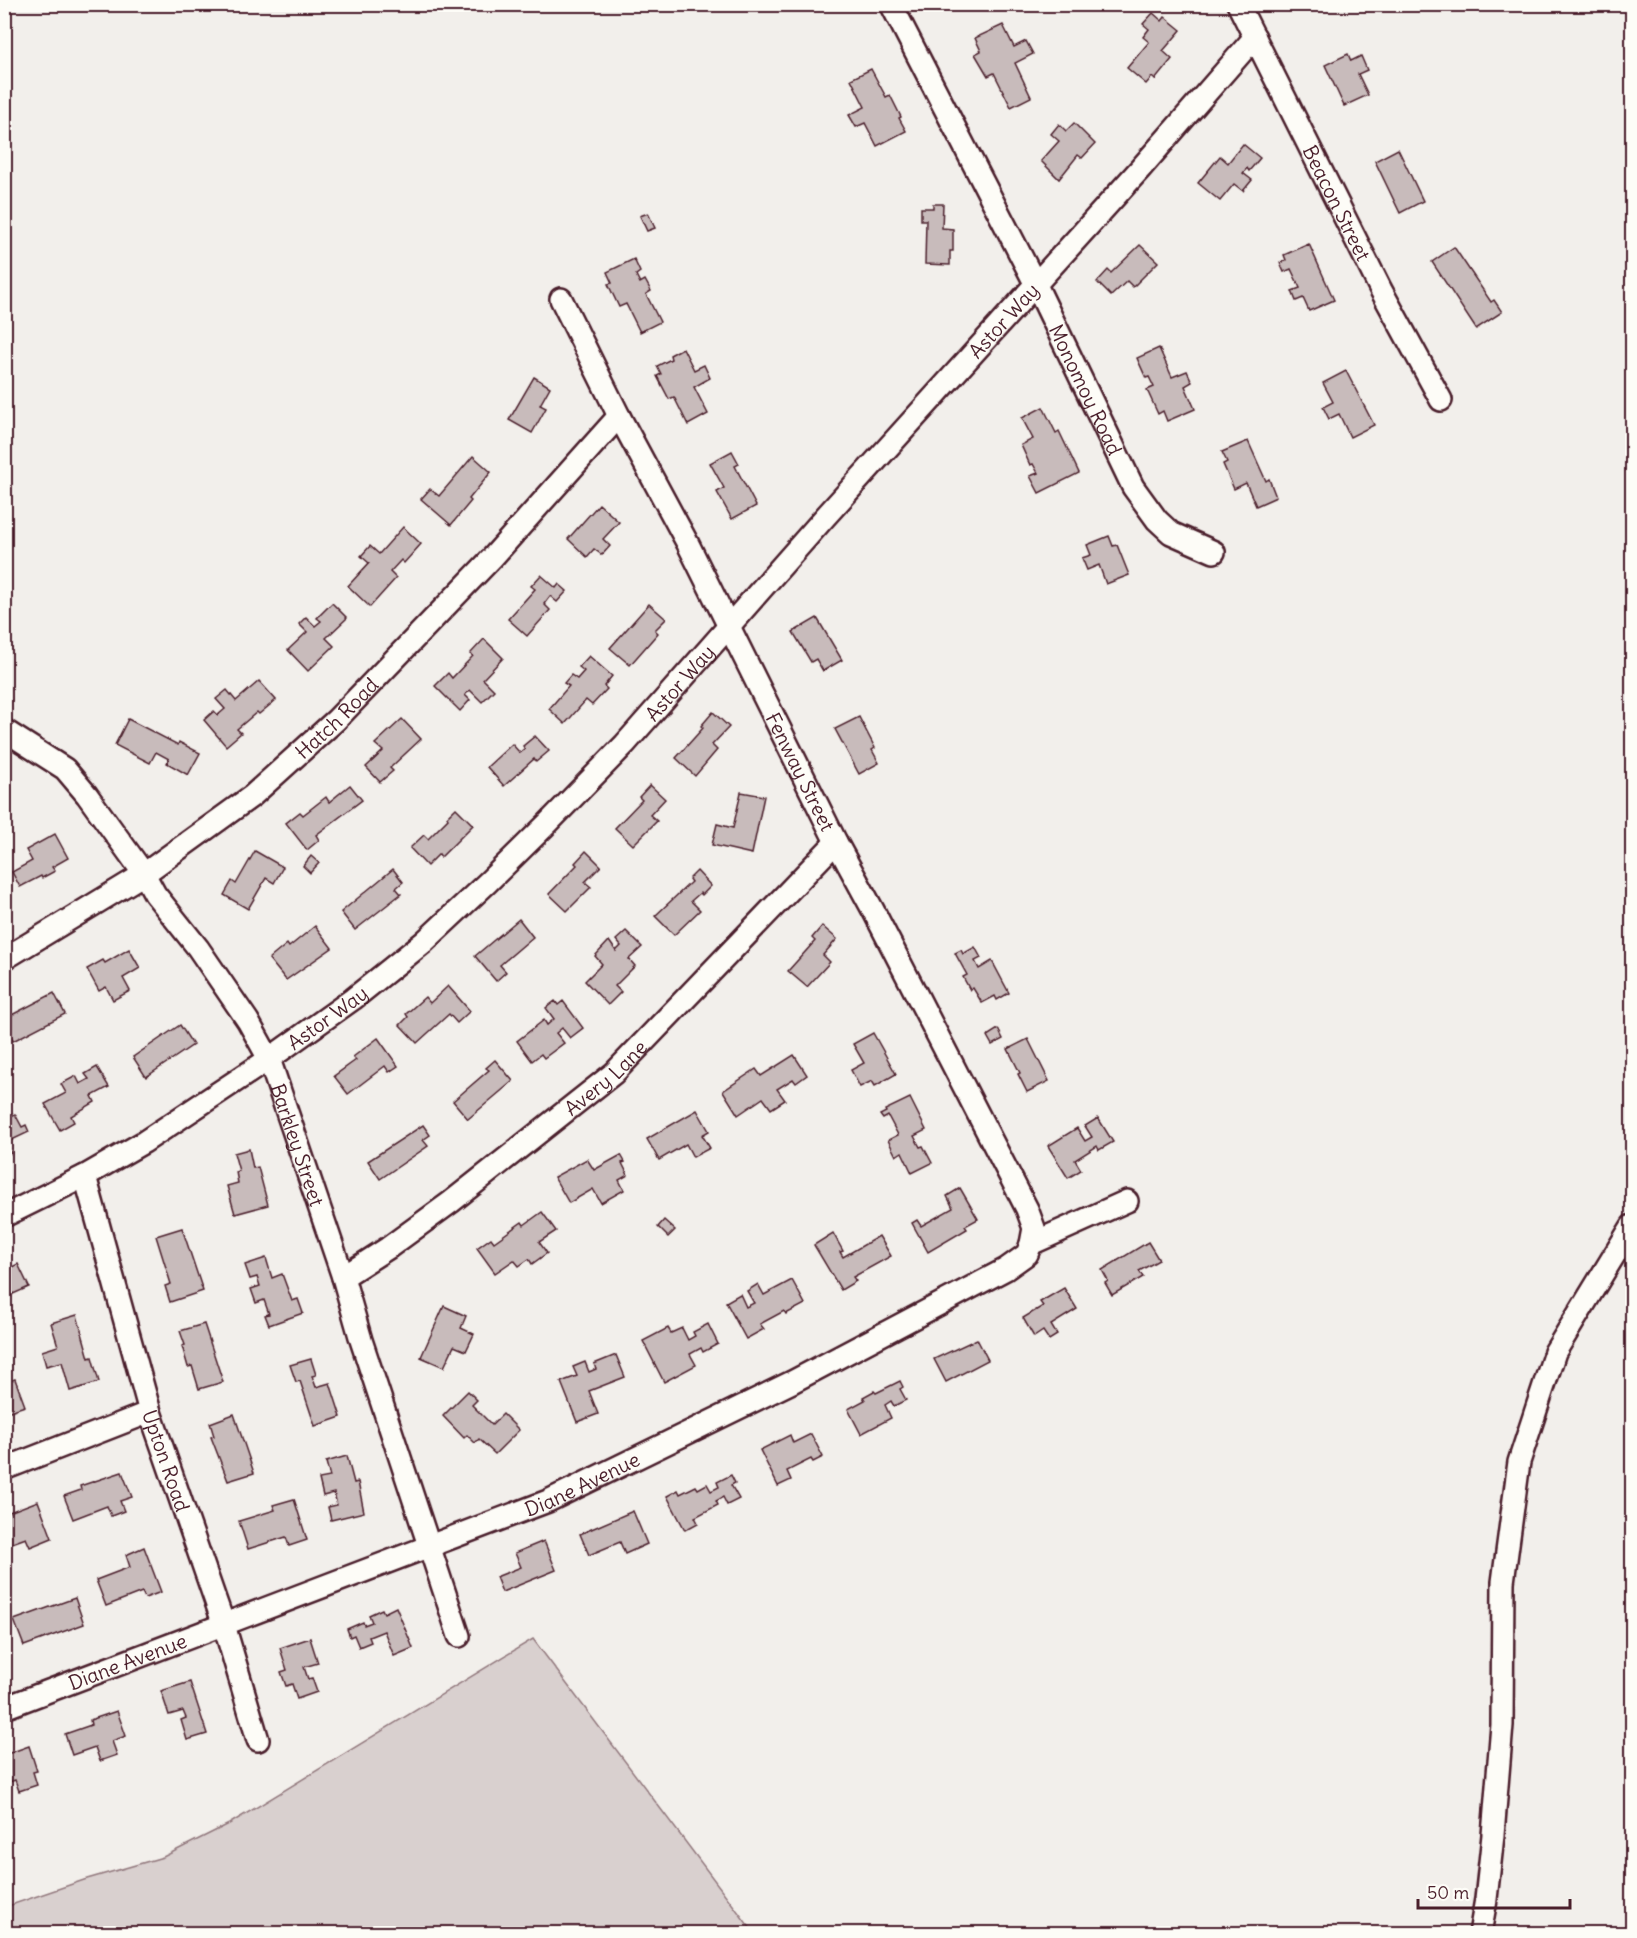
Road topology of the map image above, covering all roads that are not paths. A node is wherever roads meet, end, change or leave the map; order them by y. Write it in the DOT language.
graph roads {
  1 [pos="891,4"];
  2 [pos="1238,4"];
  3 [pos="1255,37"];
  4 [pos="1036,285"];
  5 [pos="561,299"];
  6 [pos="1441,400"];
  7 [pos="619,416"];
  8 [pos="1214,552"];
  9 [pos="729,626"];
  10 [pos="4,730"];
  11 [pos="836,842"];
  12 [pos="144,874"];
  13 [pos="4,959"];
  14 [pos="269,1059"];
  15 [pos="85,1176"];
  16 [pos="1127,1200"];
  17 [pos="4,1216"];
  18 [pos="1632,1226"];
  19 [pos="1031,1244"];
  20 [pos="343,1277"];
  21 [pos="150,1412"];
  22 [pos="4,1469"];
  23 [pos="428,1547"];
  24 [pos="224,1625"];
  25 [pos="459,1636"];
  26 [pos="4,1708"];
  27 [pos="258,1740"];
  28 [pos="1480,1934"];
  1 -- 4 [label="street, Monomoy Road"];
  2 -- 3 [label="street, Beacon Street"];
  3 -- 4 [label="street, Astor Way"];
  3 -- 6 [label="street, Beacon Street"];
  4 -- 8 [label="street, Monomoy Road"];
  4 -- 9 [label="street, Astor Way"];
  5 -- 7 [label="street, Fenway Street"];
  7 -- 9 [label="street, Fenway Street"];
  7 -- 12 [label="street, Hatch Road"];
  9 -- 11 [label="street, Fenway Street"];
  9 -- 14 [label="street, Astor Way"];
  10 -- 12 [label="street, Barkley Street"];
  11 -- 19 [label="street, Fenway Street"];
  11 -- 20 [label="street, Avery Lane"];
  12 -- 13 [label="street, Hatch Road"];
  12 -- 14 [label="street, Barkley Street"];
  14 -- 15 [label="street, Astor Way"];
  14 -- 20 [label="street, Barkley Street"];
  15 -- 17 [label="street, Astor Way"];
  15 -- 21 [label="street, Upton Road"];
  16 -- 19 [label="street, Diane Avenue"];
  18 -- 28 [label="street"];
  19 -- 23 [label="street, Diane Avenue"];
  20 -- 23 [label="street, Barkley Street"];
  21 -- 22 [label="street"];
  21 -- 24 [label="street, Upton Road"];
  23 -- 24 [label="street, Diane Avenue"];
  23 -- 25 [label="street, Barkley Street"];
  24 -- 26 [label="street, Diane Avenue"];
  24 -- 27 [label="street, Upton Road"];
}
